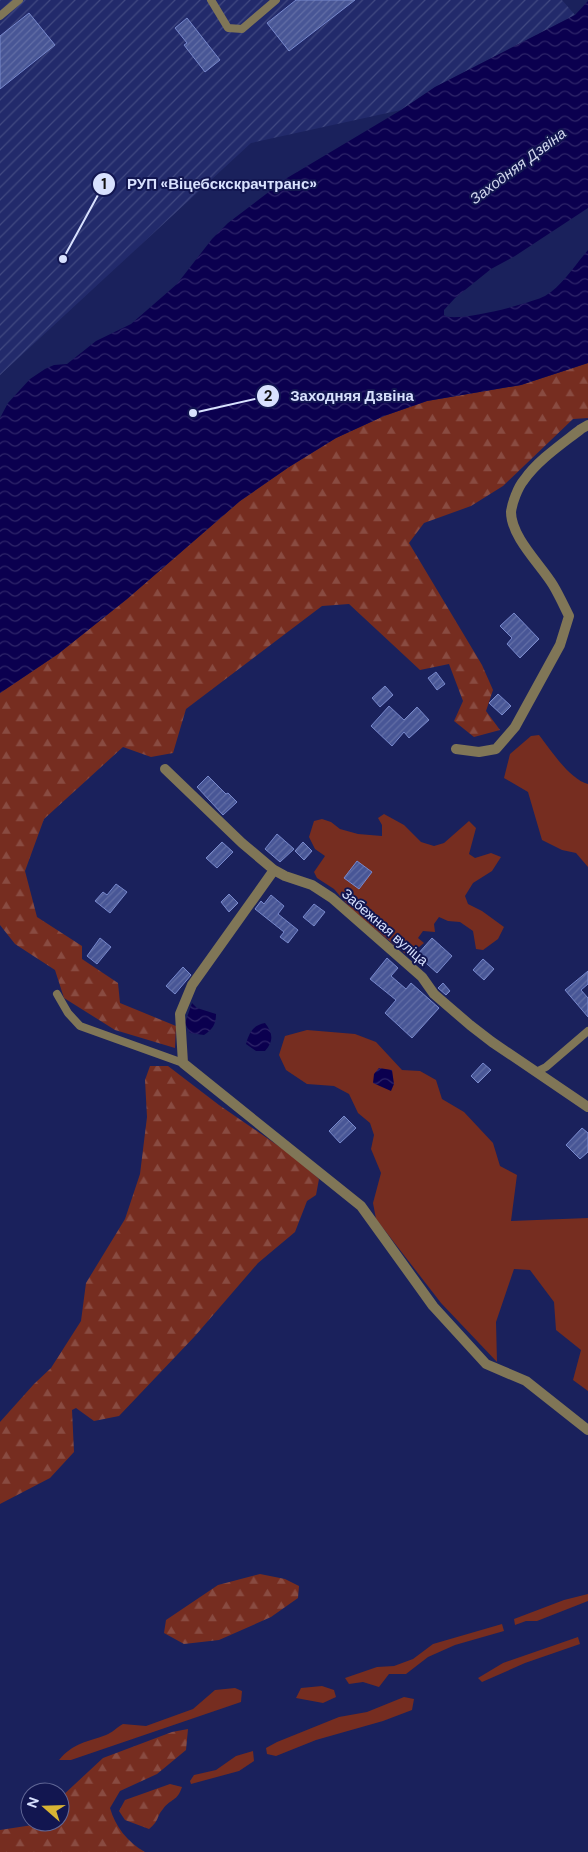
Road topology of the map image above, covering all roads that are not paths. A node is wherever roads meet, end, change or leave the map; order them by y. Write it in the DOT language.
graph roads {
  1 [pos="19,0"];
  2 [pos="211,0"];
  3 [pos="276,0"];
  4 [pos="0,16"];
  5 [pos="588,425"];
  6 [pos="456,749"];
  7 [pos="165,769"];
  8 [pos="274,870"];
  9 [pos="57,994"];
  10 [pos="588,1031"];
  11 [pos="183,1063"];
  12 [pos="536,1072"];
  13 [pos="588,1107"];
  14 [pos="588,1430"];
  1 -- 4 [label="lane"];
  2 -- 3 [label="lane"];
  5 -- 6 [label="street"];
  7 -- 8 [label="street, Забежная вуліца"];
  8 -- 11 [label="street"];
  8 -- 12 [label="street, Забежная вуліца"];
  9 -- 11 [label="lane"];
  10 -- 12 [label="lane"];
  11 -- 14 [label="street"];
  12 -- 13 [label="street, Забежная вуліца"];
}
